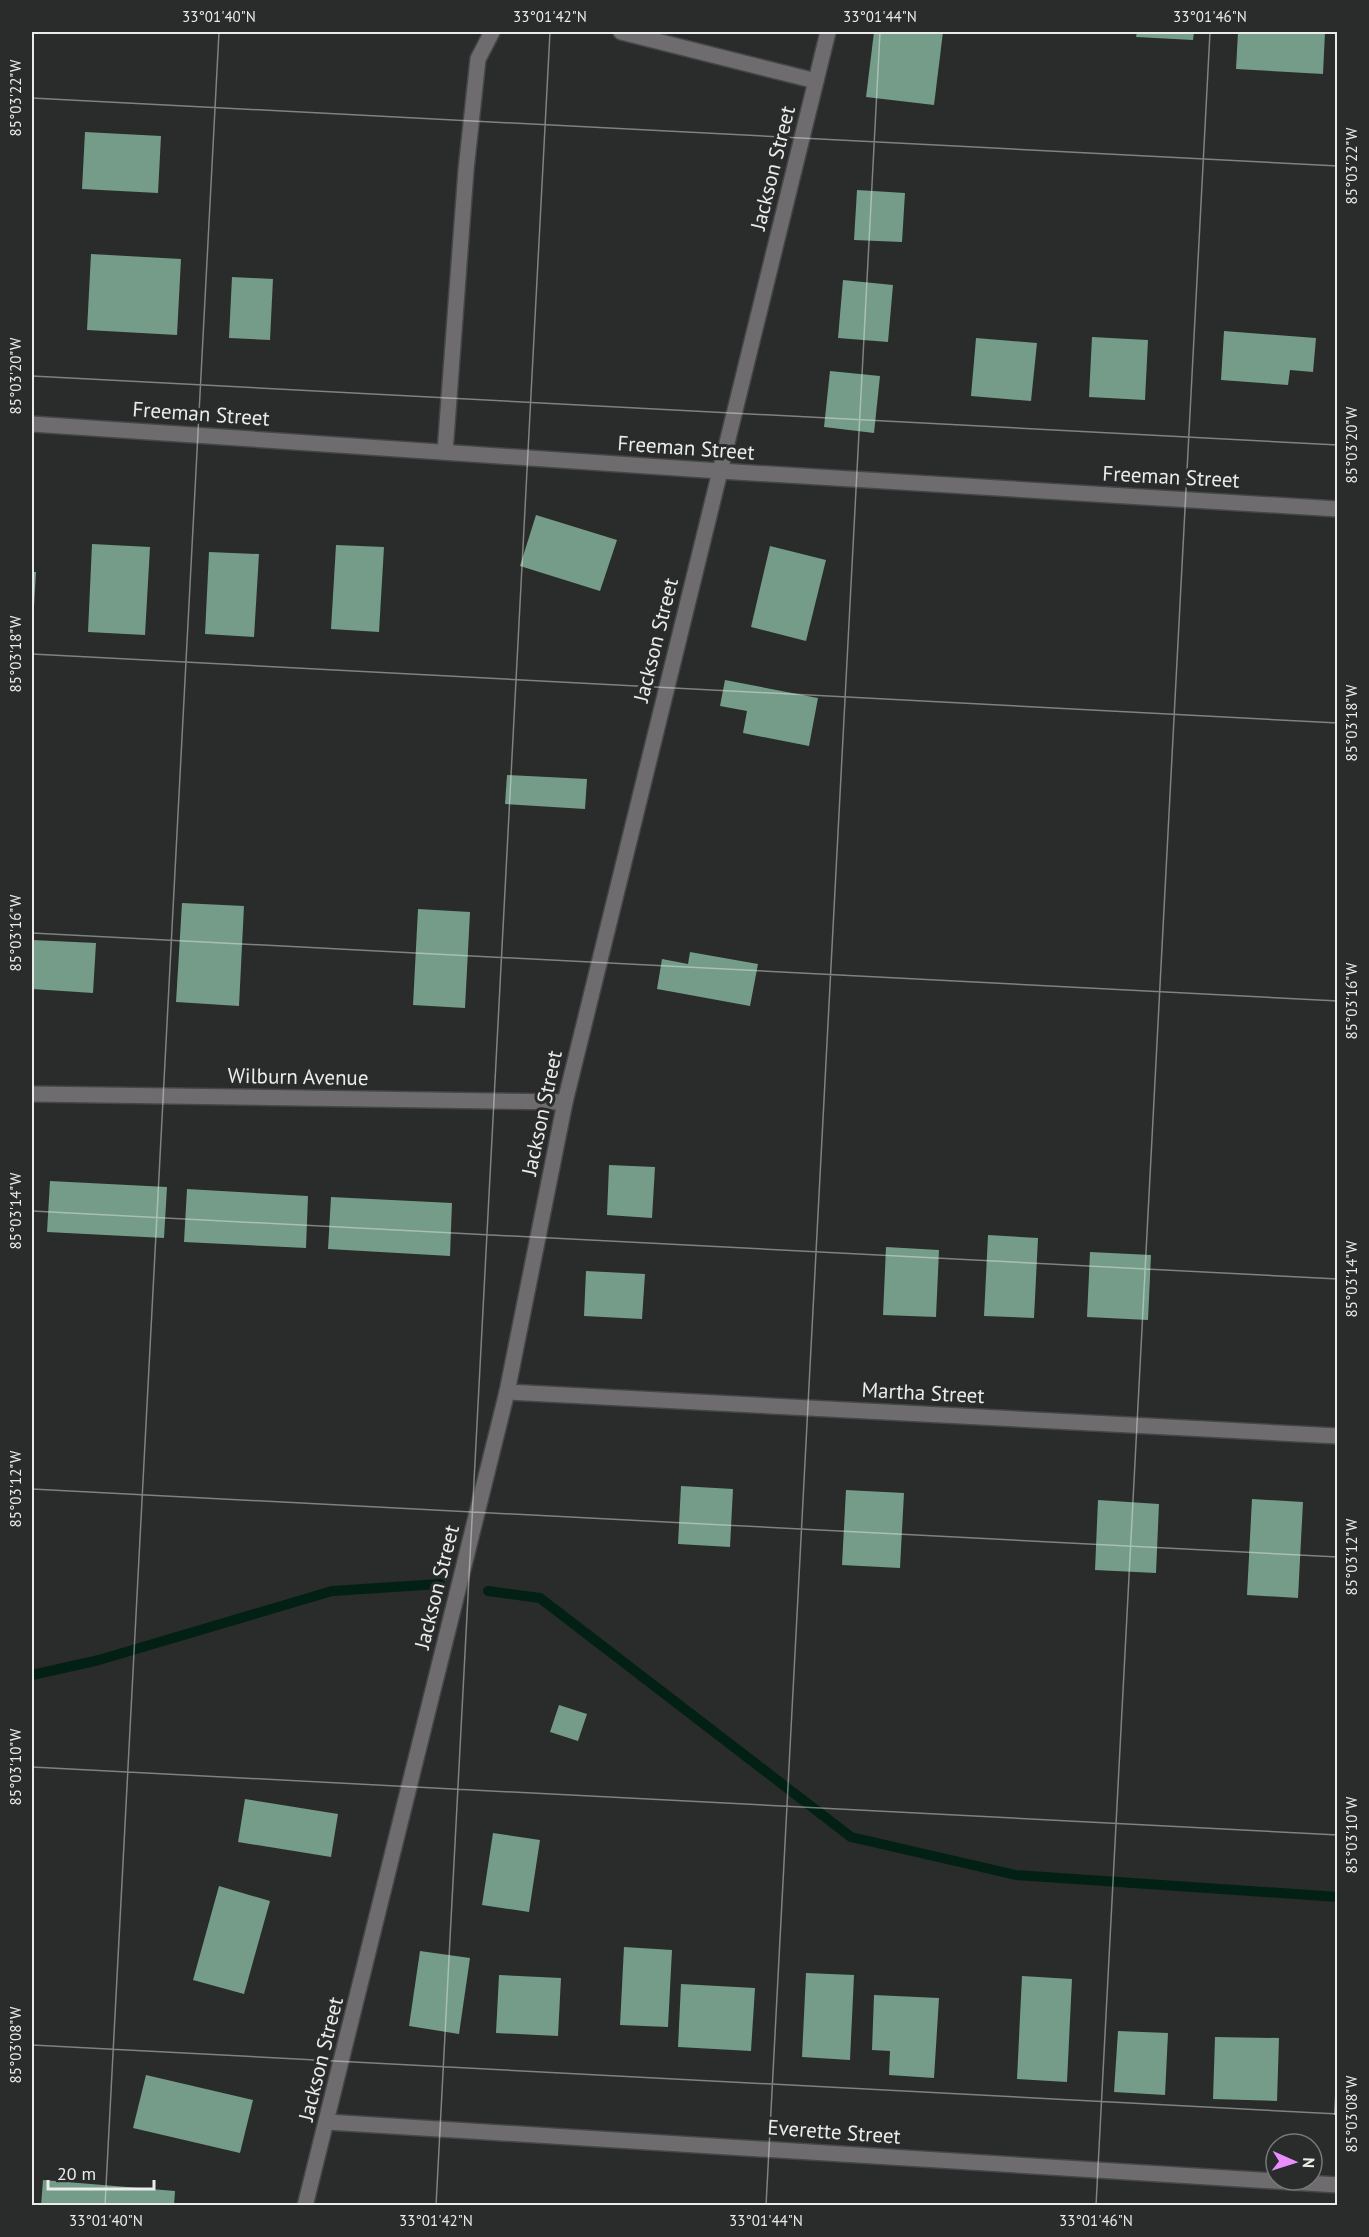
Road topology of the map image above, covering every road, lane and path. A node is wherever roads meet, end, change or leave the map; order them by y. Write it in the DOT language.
graph roads {
  1 [pos="492,32"];
  2 [pos="621,32"];
  3 [pos="828,32"];
  4 [pos="816,81"];
  5 [pos="32,424"];
  6 [pos="445,452"];
  7 [pos="720,471"];
  8 [pos="1338,509"];
  9 [pos="32,1094"];
  10 [pos="565,1102"];
  11 [pos="507,1392"];
  12 [pos="1338,1436"];
  13 [pos="327,2122"];
  14 [pos="1338,2185"];
  15 [pos="305,2205"];
  1 -- 6 [label="street"];
  2 -- 4 [label="street"];
  3 -- 4 [label="street, Jackson Street"];
  4 -- 7 [label="street, Jackson Street"];
  5 -- 6 [label="street, Freeman Street"];
  6 -- 7 [label="street, Freeman Street"];
  7 -- 8 [label="street, Freeman Street"];
  7 -- 10 [label="street, Jackson Street"];
  9 -- 10 [label="street, Wilburn Avenue"];
  10 -- 11 [label="street, Jackson Street"];
  11 -- 12 [label="street, Martha Street"];
  11 -- 13 [label="street, Jackson Street"];
  13 -- 14 [label="street, Everette Street"];
  13 -- 15 [label="street, Jackson Street"];
}
